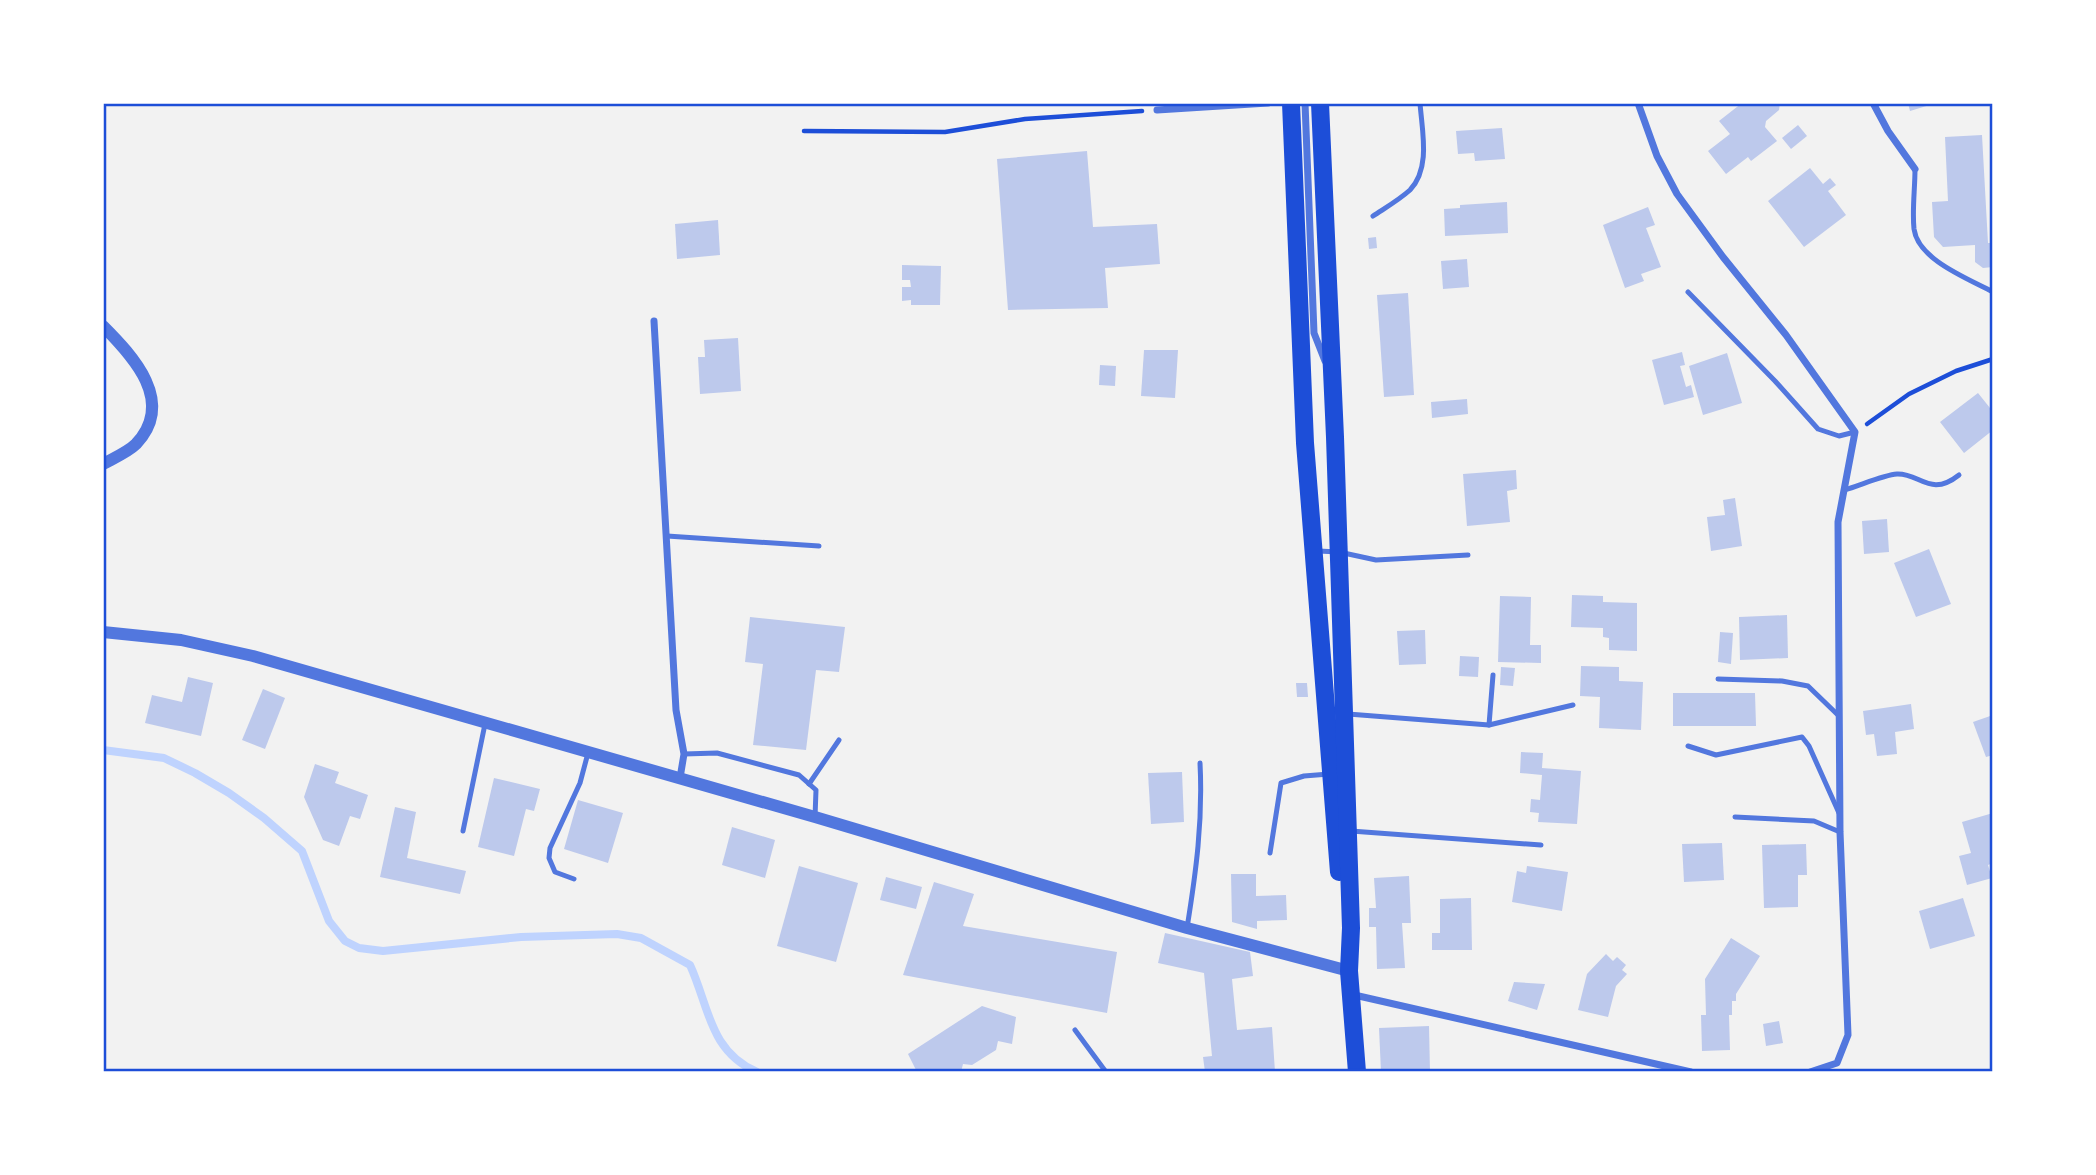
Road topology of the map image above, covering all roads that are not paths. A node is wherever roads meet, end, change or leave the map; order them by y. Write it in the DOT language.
graph roads {
  1 [pos="1268,103"];
  2 [pos="1291,103"];
  3 [pos="1305,103"];
  4 [pos="1320,103"];
  5 [pos="1420,103"];
  6 [pos="1638,103"];
  7 [pos="1873,103"];
  8 [pos="1183,106"];
  9 [pos="1157,110"];
  10 [pos="1915,169"];
  11 [pos="1373,216"];
  12 [pos="1688,292"];
  13 [pos="1993,292"];
  14 [pos="653,321"];
  15 [pos="103,326"];
  16 [pos="1332,378"];
  17 [pos="1855,432"];
  18 [pos="103,464"];
  19 [pos="1959,475"];
  20 [pos="1844,490"];
  21 [pos="667,536"];
  22 [pos="820,546"];
  23 [pos="1314,551"];
  24 [pos="1339,552"];
  25 [pos="1468,555"];
  26 [pos="103,632"];
  27 [pos="1493,675"];
  28 [pos="1718,679"];
  29 [pos="1573,705"];
  30 [pos="1335,714"];
  31 [pos="1839,716"];
  32 [pos="485,724"];
  33 [pos="1489,725"];
  34 [pos="839,740"];
  35 [pos="1688,746"];
  36 [pos="589,752"];
  37 [pos="684,754"];
  38 [pos="1200,764"];
  39 [pos="1338,773"];
  40 [pos="680,778"];
  41 [pos="809,784"];
  42 [pos="1840,816"];
  43 [pos="815,817"];
  44 [pos="1735,817"];
  45 [pos="1341,830"];
  46 [pos="463,831"];
  47 [pos="1840,832"];
  48 [pos="1541,845"];
  49 [pos="1270,853"];
  50 [pos="574,879"];
  51 [pos="1187,928"];
  52 [pos="1349,965"];
  53 [pos="1350,994"];
  54 [pos="1075,1030"];
  55 [pos="1106,1072"];
  56 [pos="1356,1072"];
  57 [pos="1691,1072"];
  58 [pos="1810,1072"];
  1 -- 8 [label="street"];
  2 -- 23 [label="main road"];
  3 -- 16 [label="street"];
  4 -- 16 [label="main road"];
  5 -- 11 [label="lane"];
  6 -- 17 [label="street"];
  7 -- 10 [label="street"];
  8 -- 9 [label="street"];
  10 -- 13 [label="lane"];
  12 -- 17 [label="lane"];
  14 -- 21 [label="street"];
  15 -- 18 [label="street"];
  16 -- 24 [label="main road"];
  17 -- 20 [label="street"];
  19 -- 20 [label="lane"];
  20 -- 31 [label="street"];
  21 -- 22 [label="lane"];
  21 -- 37 [label="street"];
  23 -- 24 [label="lane"];
  23 -- 30 [label="main road"];
  24 -- 25 [label="lane"];
  24 -- 30 [label="main road"];
  26 -- 32 [label="street"];
  27 -- 33 [label="lane"];
  28 -- 31 [label="lane"];
  29 -- 33 [label="lane"];
  30 -- 33 [label="lane"];
  30 -- 39 [label="main road"];
  31 -- 42 [label="street"];
  32 -- 36 [label="street"];
  32 -- 46 [label="lane"];
  34 -- 41 [label="lane"];
  35 -- 42 [label="lane"];
  36 -- 40 [label="street"];
  36 -- 50 [label="lane"];
  37 -- 40 [label="street"];
  37 -- 41 [label="lane"];
  38 -- 51 [label="lane"];
  39 -- 45 [label="main road"];
  39 -- 49 [label="lane"];
  40 -- 43 [label="street"];
  41 -- 43 [label="lane"];
  42 -- 47 [label="street"];
  43 -- 51 [label="street"];
  44 -- 47 [label="lane"];
  45 -- 48 [label="lane"];
  45 -- 52 [label="main road"];
  47 -- 58 [label="street"];
  51 -- 52 [label="street"];
  52 -- 53 [label="main road"];
  53 -- 56 [label="main road"];
  53 -- 57 [label="street"];
  54 -- 55 [label="lane"];
}
